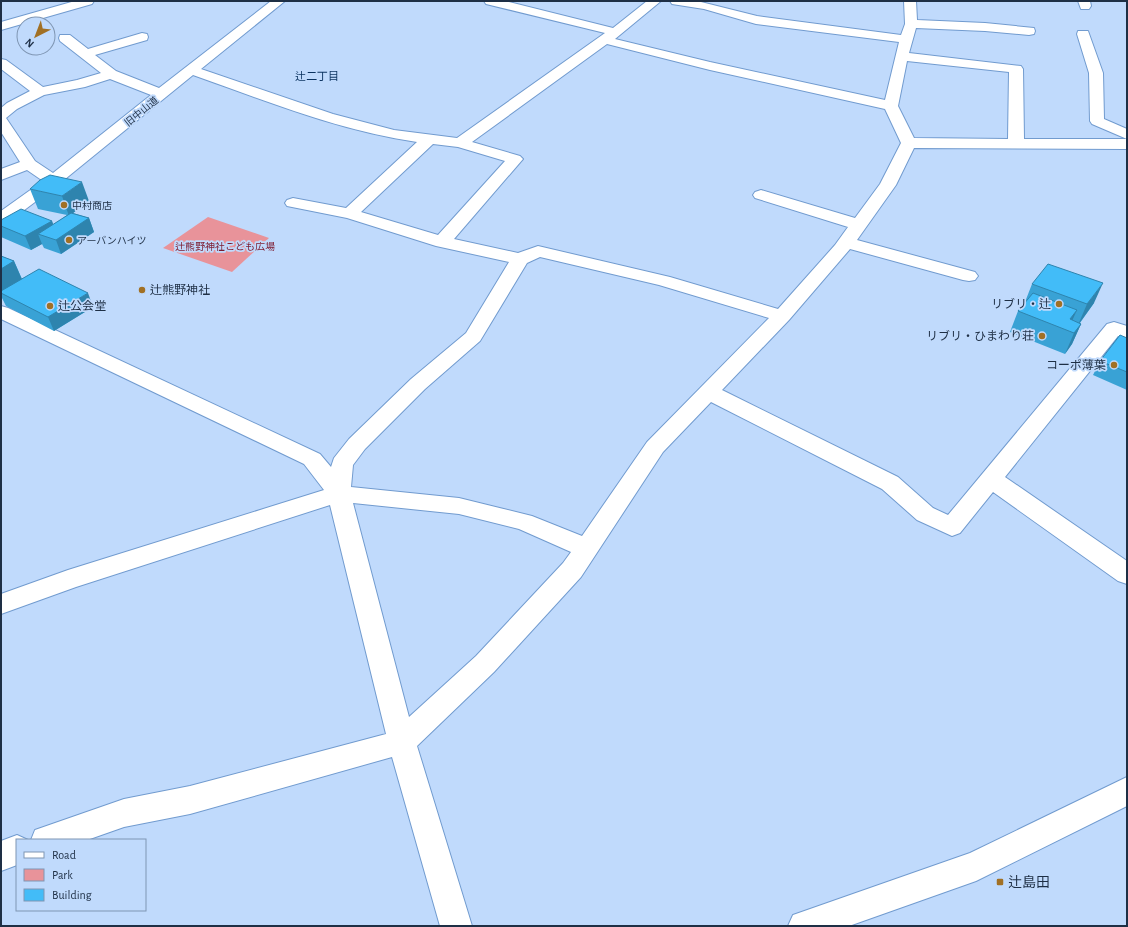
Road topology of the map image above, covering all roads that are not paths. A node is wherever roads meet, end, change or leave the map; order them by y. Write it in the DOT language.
graph roads {
  1 [pos="88,1"];
  2 [pos="279,1"];
  3 [pos="490,1"];
  4 [pos="530,1"];
  5 [pos="655,1"];
  6 [pos="676,1"];
  7 [pos="910,1"];
  8 [pos="707,4"];
  9 [pos="519,8"];
  10 [pos="1,26"];
  11 [pos="1029,31"];
  12 [pos="1083,34"];
  13 [pos="610,36"];
  14 [pos="142,37"];
  15 [pos="66,38"];
  16 [pos="906,40"];
  17 [pos="86,54"];
  18 [pos="1,63"];
  19 [pos="191,70"];
  20 [pos="111,74"];
  21 [pos="40,92"];
  22 [pos="161,94"];
  23 [pos="891,106"];
  24 [pos="2,122"];
  25 [pos="1127,135"];
  26 [pos="429,138"];
  27 [pos="460,143"];
  28 [pos="909,143"];
  29 [pos="1016,144"];
  30 [pos="1127,144"];
  31 [pos="29,164"];
  32 [pos="1,175"];
  33 [pos="53,181"];
  34 [pos="761,195"];
  35 [pos="293,203"];
  36 [pos="350,214"];
  37 [pos="1,219"];
  38 [pos="858,225"];
  39 [pos="442,242"];
  40 [pos="846,242"];
  41 [pos="520,259"];
  42 [pos="969,276"];
  43 [pos="1,312"];
  44 [pos="782,316"];
  45 [pos="1120,331"];
  46 [pos="708,392"];
  47 [pos="991,479"];
  48 [pos="339,494"];
  49 [pos="586,548"];
  50 [pos="1127,574"];
  51 [pos="1,604"];
  52 [pos="402,742"];
  53 [pos="1127,791"];
  54 [pos="49,839"];
  55 [pos="16,850"];
  56 [pos="1,856"];
  57 [pos="456,926"];
  58 [pos="804,926"];
  1 -- 10 [label="street"];
  2 -- 19 [label="street, 旧中山道"];
  3 -- 9 [label="street"];
  4 -- 9 [label="street"];
  5 -- 13 [label="street"];
  6 -- 8 [label="street"];
  7 -- 16 [label="street"];
  8 -- 16 [label="street"];
  9 -- 13 [label="street"];
  11 -- 16 [label="street"];
  12 -- 25 [label="street"];
  13 -- 23 [label="street"];
  13 -- 27 [label="street"];
  14 -- 17 [label="street"];
  15 -- 17 [label="street"];
  16 -- 23 [label="street"];
  16 -- 29 [label="street"];
  17 -- 20 [label="street"];
  18 -- 21 [label="street"];
  19 -- 22 [label="street, 旧中山道"];
  19 -- 26 [label="street"];
  20 -- 21 [label="street"];
  20 -- 22 [label="street"];
  21 -- 24 [label="street"];
  22 -- 33 [label="street, 旧中山道"];
  23 -- 28 [label="street"];
  24 -- 31 [label="street"];
  26 -- 27 [label="street"];
  26 -- 36 [label="street"];
  27 -- 39 [label="street"];
  28 -- 29 [label="street"];
  28 -- 38 [label="street"];
  29 -- 30 [label="street"];
  31 -- 32 [label="street"];
  31 -- 33 [label="street"];
  33 -- 37 [label="street, 旧中山道"];
  34 -- 38 [label="street"];
  35 -- 36 [label="street"];
  36 -- 39 [label="street"];
  38 -- 40 [label="street"];
  39 -- 41 [label="street"];
  40 -- 42 [label="street"];
  40 -- 44 [label="street"];
  41 -- 44 [label="street"];
  41 -- 48 [label="street"];
  43 -- 48 [label="street"];
  44 -- 46 [label="street"];
  45 -- 47 [label="street"];
  46 -- 47 [label="street"];
  46 -- 49 [label="street"];
  47 -- 50 [label="street"];
  48 -- 49 [label="street"];
  48 -- 51 [label="street"];
  48 -- 52 [label="street"];
  49 -- 52 [label="street"];
  52 -- 54 [label="street"];
  52 -- 57 [label="street"];
  53 -- 58 [label="street"];
  55 -- 56 [label="street"];
}
